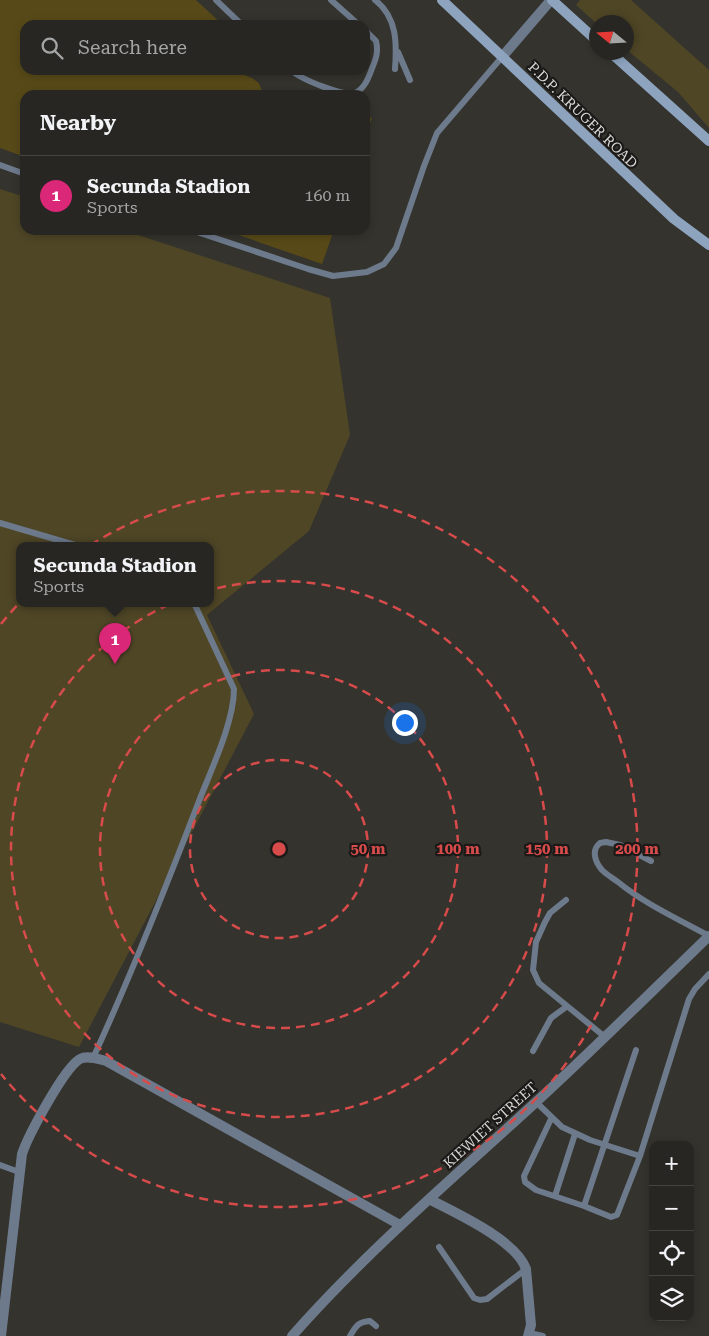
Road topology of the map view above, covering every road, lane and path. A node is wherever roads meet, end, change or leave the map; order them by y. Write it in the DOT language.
graph roads {
  1 [pos="216,0"];
  2 [pos="331,0"];
  3 [pos="375,0"];
  4 [pos="442,0"];
  5 [pos="552,0"];
  6 [pos="237,20"];
  7 [pos="353,20"];
  8 [pos="589,34"];
  9 [pos="370,35"];
  10 [pos="397,48"];
  11 [pos="502,56"];
  12 [pos="619,60"];
  13 [pos="396,69"];
  14 [pos="370,73"];
  15 [pos="298,75"];
  16 [pos="369,75"];
  17 [pos="410,80"];
  18 [pos="335,90"];
  19 [pos="359,90"];
  20 [pos="709,141"];
  21 [pos="0,165"];
  22 [pos="20,172"];
  23 [pos="206,235"];
  24 [pos="709,245"];
  25 [pos="0,523"];
  26 [pos="65,542"];
  27 [pos="196,607"];
  28 [pos="651,860"];
  29 [pos="566,900"];
  30 [pos="709,936"];
  31 [pos="709,974"];
  32 [pos="566,1007"];
  33 [pos="605,1037"];
  34 [pos="636,1050"];
  35 [pos="533,1051"];
  36 [pos="93,1058"];
  37 [pos="536,1102"];
  38 [pos="552,1119"];
  39 [pos="575,1134"];
  40 [pos="605,1145"];
  41 [pos="640,1156"];
  42 [pos="0,1165"];
  43 [pos="19,1172"];
  44 [pos="555,1196"];
  45 [pos="429,1199"];
  46 [pos="584,1206"];
  47 [pos="400,1225"];
  48 [pos="439,1247"];
  49 [pos="526,1269"];
  50 [pos="376,1326"];
  51 [pos="528,1334"];
  52 [pos="295,1335"];
  53 [pos="1,1336"];
  54 [pos="350,1336"];
  55 [pos="543,1336"];
  1 -- 6 [label="lane"];
  2 -- 7 [label="lane"];
  3 -- 10 [label="lane"];
  4 -- 11 [label="street, P.D.P. KRUGER ROAD"];
  5 -- 8 [label="street"];
  5 -- 11 [label="street"];
  9 -- 14 [label="lane"];
  10 -- 13 [label="lane"];
  10 -- 17 [label="lane"];
  11 -- 23 [label="lane"];
  11 -- 24 [label="street, P.D.P. KRUGER ROAD"];
  12 -- 20 [label="street"];
  15 -- 18 [label="lane"];
  16 -- 19 [label="lane"];
  21 -- 22 [label="lane"];
  25 -- 26 [label="lane"];
  27 -- 36 [label="lane"];
  28 -- 30 [label="lane"];
  29 -- 32 [label="lane"];
  30 -- 33 [label="street, KIEWIET STREET"];
  31 -- 41 [label="lane"];
  32 -- 33 [label="lane"];
  32 -- 35 [label="lane"];
  33 -- 37 [label="street, KIEWIET STREET"];
  34 -- 40 [label="lane"];
  36 -- 43 [label="street"];
  36 -- 47 [label="street"];
  37 -- 38 [label="lane"];
  37 -- 45 [label="street, KIEWIET STREET"];
  38 -- 39 [label="lane"];
  38 -- 44 [label="lane"];
  39 -- 40 [label="lane"];
  39 -- 44 [label="lane"];
  40 -- 41 [label="lane"];
  40 -- 46 [label="lane"];
  41 -- 46 [label="lane"];
  42 -- 43 [label="lane"];
  43 -- 53 [label="street"];
  44 -- 46 [label="lane"];
  45 -- 47 [label="street, KIEWIET STREET"];
  45 -- 49 [label="street"];
  47 -- 52 [label="street, KIEWIET STREET"];
  48 -- 49 [label="lane"];
  49 -- 51 [label="street"];
  50 -- 54 [label="lane"];
  51 -- 55 [label="lane"];
}
